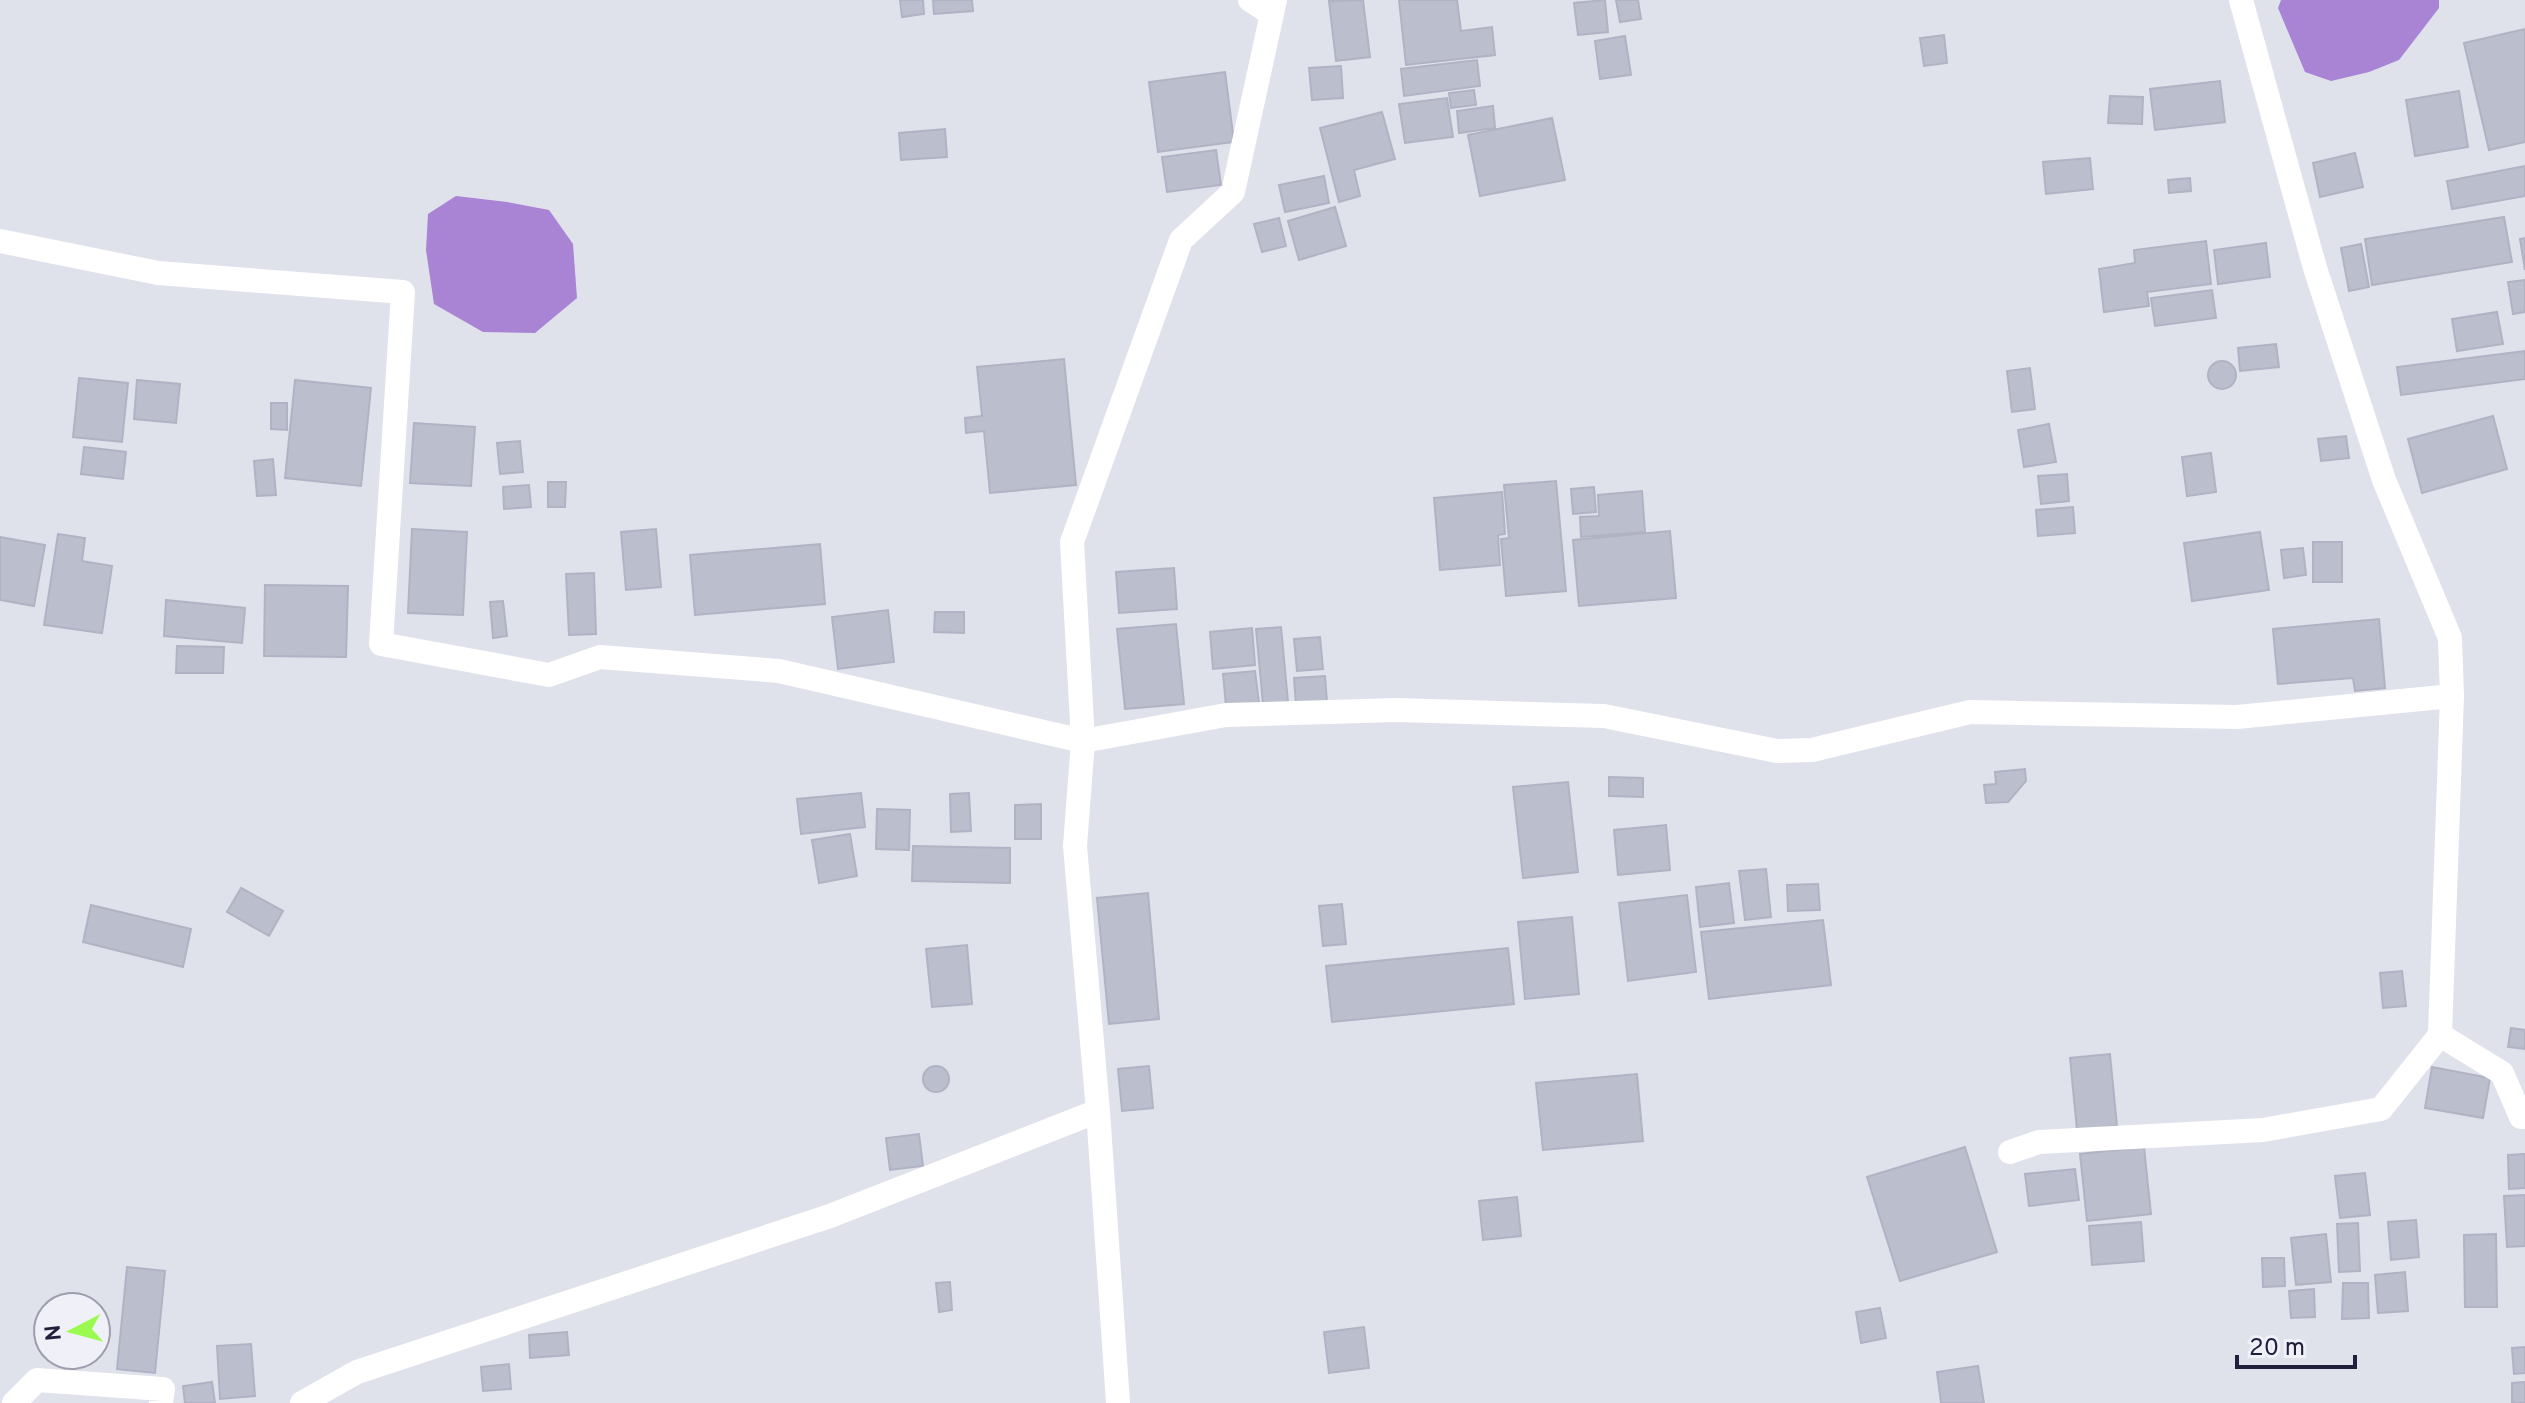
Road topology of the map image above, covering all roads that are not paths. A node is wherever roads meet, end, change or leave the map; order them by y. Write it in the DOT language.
graph roads {
  1 [pos="2241,0"];
  2 [pos="1265,4"];
  3 [pos="0,241"];
  4 [pos="2452,696"];
  5 [pos="1083,741"];
  6 [pos="2440,1035"];
  7 [pos="1098,1111"];
  8 [pos="2525,1117"];
  9 [pos="2010,1152"];
  10 [pos="14,1403"];
  11 [pos="161,1403"];
  12 [pos="302,1403"];
  13 [pos="1118,1403"];
  1 -- 4 [label="street"];
  2 -- 5 [label="street"];
  3 -- 5 [label="street"];
  4 -- 5 [label="street"];
  4 -- 6 [label="street"];
  5 -- 7 [label="street"];
  6 -- 8 [label="street"];
  6 -- 9 [label="street"];
  7 -- 12 [label="street"];
  7 -- 13 [label="street"];
  10 -- 11 [label="street"];
}
